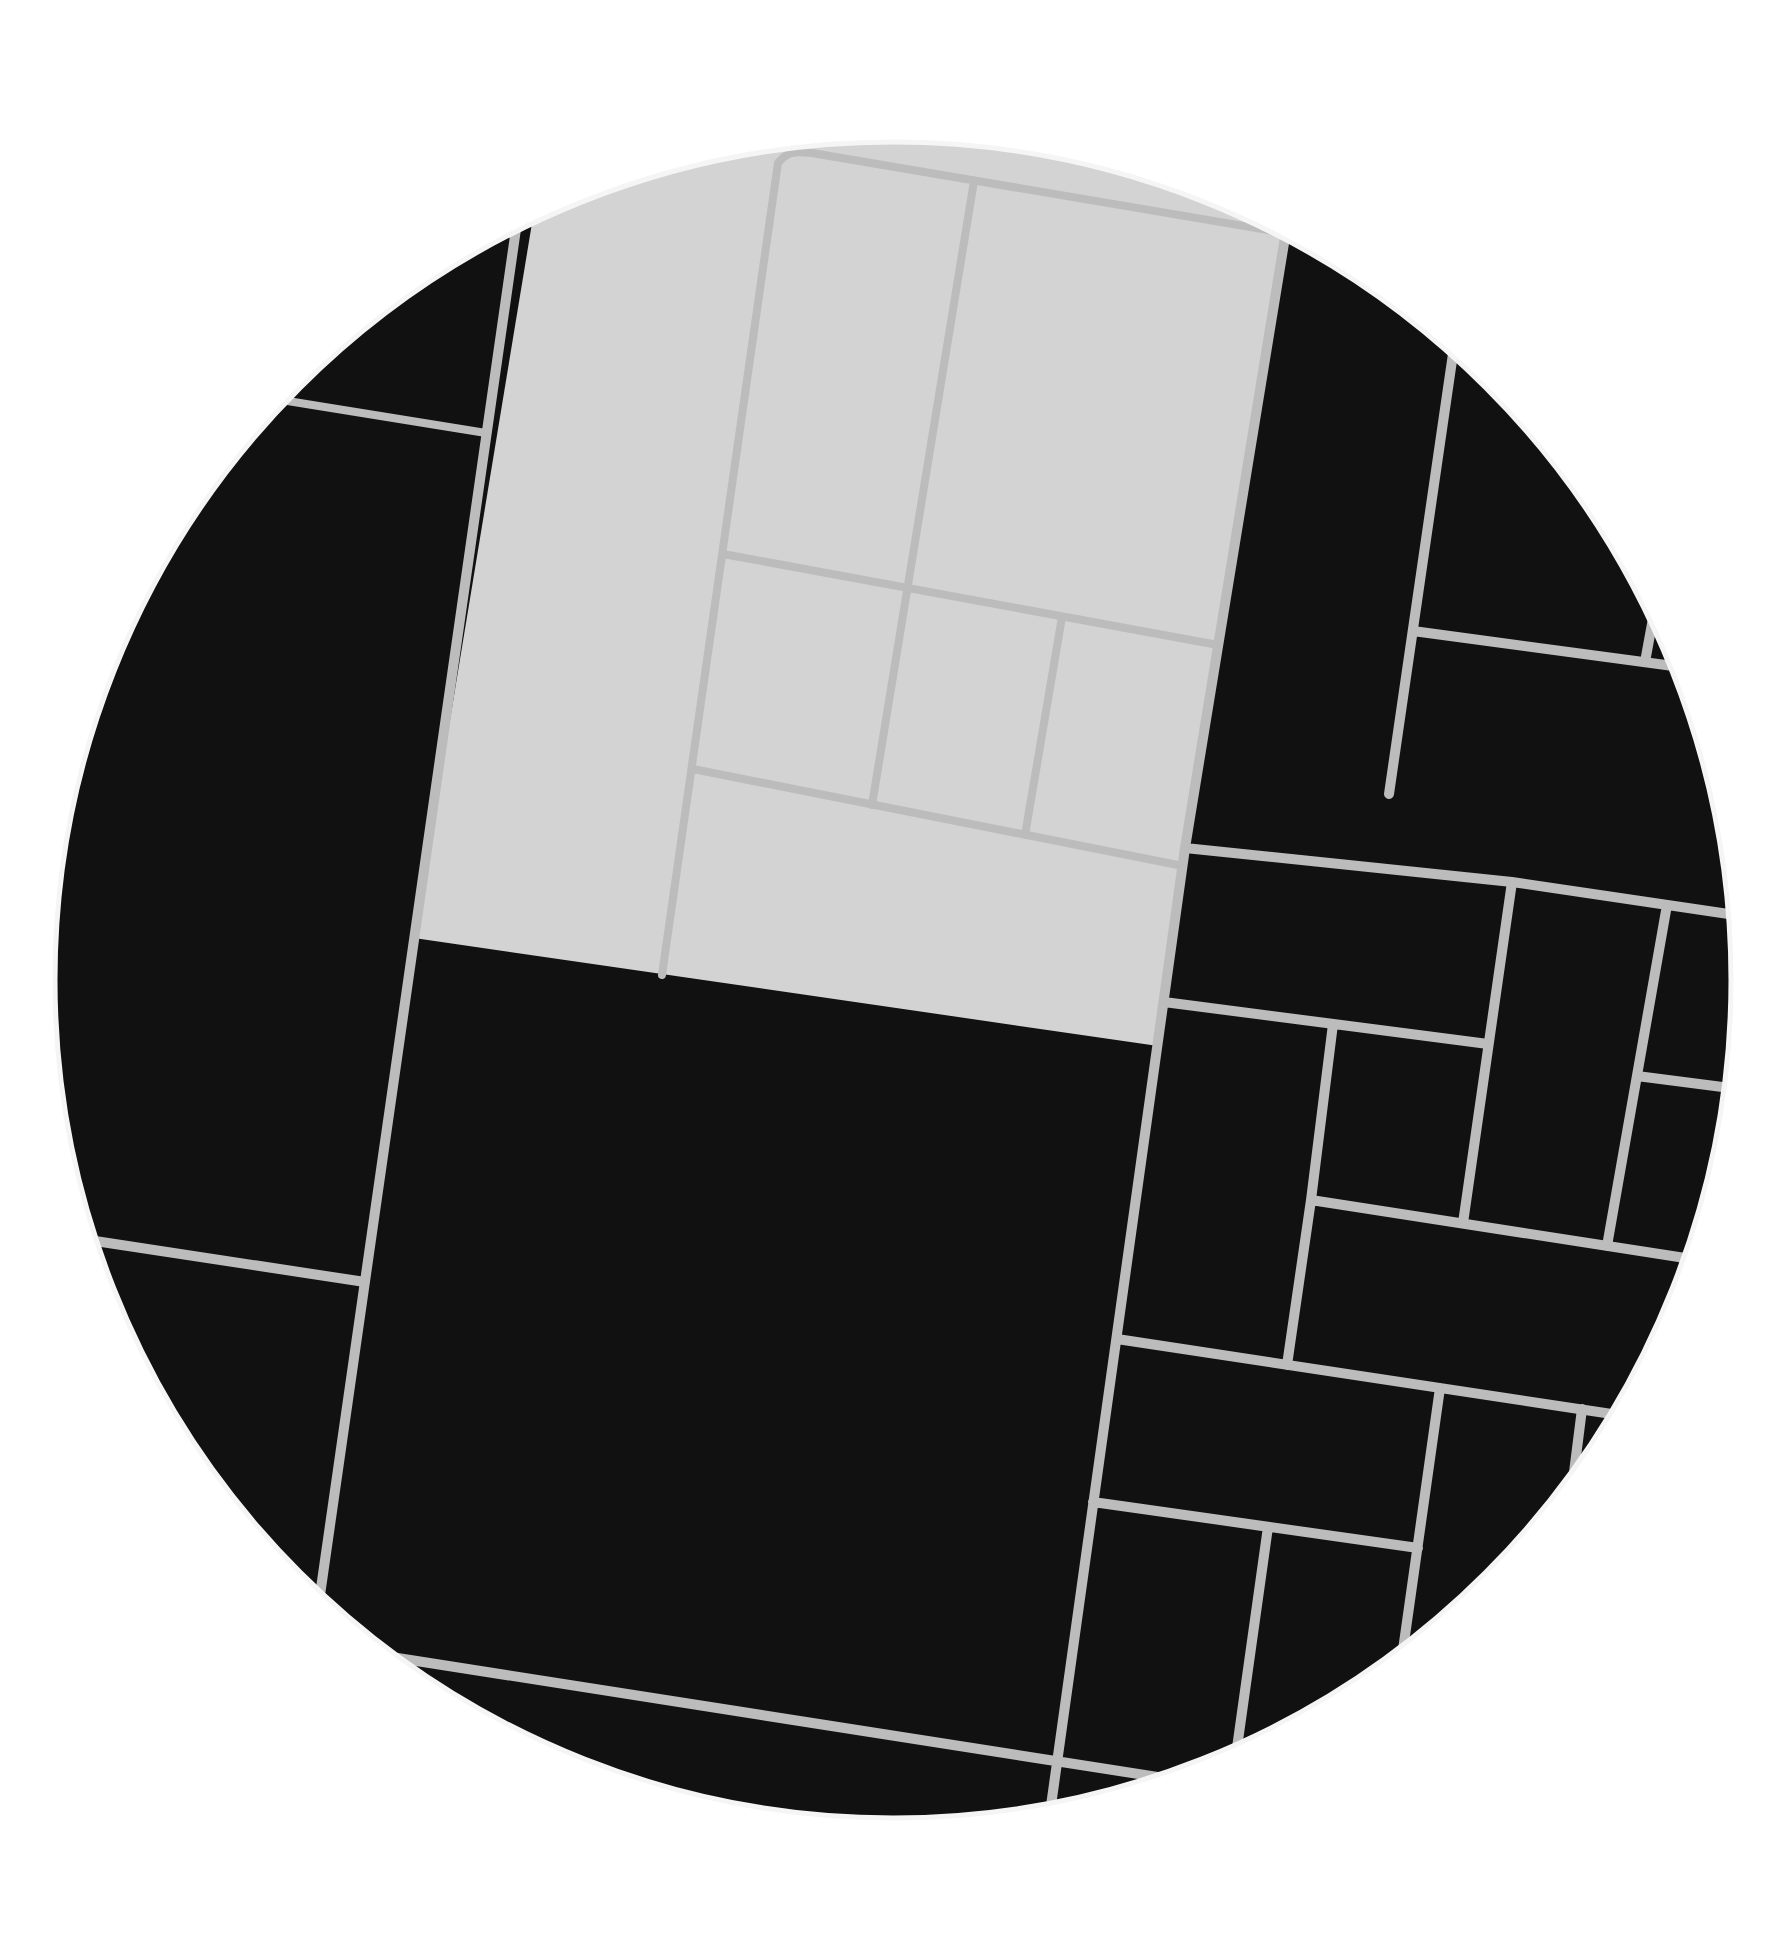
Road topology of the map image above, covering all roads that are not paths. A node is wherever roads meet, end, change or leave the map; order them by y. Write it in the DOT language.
graph roads {
  1 [pos="974,181"];
  2 [pos="1256,224"];
  3 [pos="516,231"];
  4 [pos="1284,239"];
  5 [pos="1453,355"];
  6 [pos="287,401"];
  7 [pos="486,433"];
  8 [pos="723,554"];
  9 [pos="907,590"];
  10 [pos="1062,618"];
  11 [pos="1652,625"];
  12 [pos="1413,630"];
  13 [pos="1218,645"];
  14 [pos="1645,662"];
  15 [pos="1670,665"];
  16 [pos="693,769"];
  17 [pos="1389,794"];
  18 [pos="872,805"];
  19 [pos="1026,835"];
  20 [pos="1185,848"];
  21 [pos="1183,866"];
  22 [pos="1512,882"];
  23 [pos="1666,905"];
  24 [pos="1728,914"];
  25 [pos="662,975"];
  26 [pos="1164,1002"];
  27 [pos="1334,1024"];
  28 [pos="1488,1044"];
  29 [pos="1637,1076"];
  30 [pos="1724,1087"];
  31 [pos="1311,1200"];
  32 [pos="1463,1224"];
  33 [pos="97,1241"];
  34 [pos="1607,1246"];
  35 [pos="1684,1258"];
  36 [pos="364,1282"];
  37 [pos="1117,1339"];
  38 [pos="1286,1365"];
  39 [pos="1440,1388"];
  40 [pos="1582,1409"];
  41 [pos="1610,1414"];
  42 [pos="1575,1466"];
  43 [pos="1094,1502"];
  44 [pos="1268,1527"];
  45 [pos="1418,1548"];
  46 [pos="320,1591"];
  47 [pos="1404,1643"];
  48 [pos="404,1659"];
  49 [pos="1238,1743"];
  50 [pos="1058,1762"];
  51 [pos="1152,1776"];
  52 [pos="1053,1802"];
  1 -- 2 [label="lane"];
  1 -- 8 [label="lane"];
  1 -- 9 [label="lane"];
  3 -- 7 [label="street"];
  4 -- 13 [label="street"];
  5 -- 12 [label="street"];
  6 -- 7 [label="lane"];
  7 -- 36 [label="street"];
  8 -- 9 [label="lane"];
  8 -- 16 [label="lane"];
  9 -- 10 [label="lane"];
  9 -- 18 [label="lane"];
  10 -- 13 [label="lane"];
  10 -- 19 [label="lane"];
  11 -- 14 [label="street"];
  12 -- 14 [label="street"];
  12 -- 17 [label="street"];
  13 -- 20 [label="street"];
  14 -- 15 [label="street"];
  16 -- 18 [label="lane"];
  16 -- 25 [label="lane"];
  18 -- 19 [label="lane"];
  19 -- 21 [label="lane"];
  20 -- 21 [label="street"];
  20 -- 22 [label="street"];
  21 -- 26 [label="street"];
  22 -- 23 [label="street"];
  22 -- 28 [label="street"];
  23 -- 24 [label="street"];
  23 -- 29 [label="street"];
  26 -- 27 [label="street"];
  26 -- 37 [label="street"];
  27 -- 28 [label="street"];
  27 -- 31 [label="street"];
  28 -- 32 [label="street"];
  29 -- 30 [label="street"];
  29 -- 34 [label="street"];
  31 -- 32 [label="street"];
  31 -- 38 [label="street"];
  32 -- 34 [label="street"];
  33 -- 36 [label="street"];
  34 -- 35 [label="street"];
  36 -- 46 [label="street"];
  37 -- 38 [label="street"];
  37 -- 43 [label="street"];
  38 -- 39 [label="street"];
  39 -- 40 [label="street"];
  39 -- 45 [label="street"];
  40 -- 41 [label="street"];
  40 -- 42 [label="street"];
  43 -- 44 [label="street"];
  43 -- 50 [label="street"];
  44 -- 45 [label="street"];
  44 -- 49 [label="street"];
  45 -- 47 [label="street"];
  48 -- 50 [label="street"];
  50 -- 51 [label="street"];
  50 -- 52 [label="street"];
}
